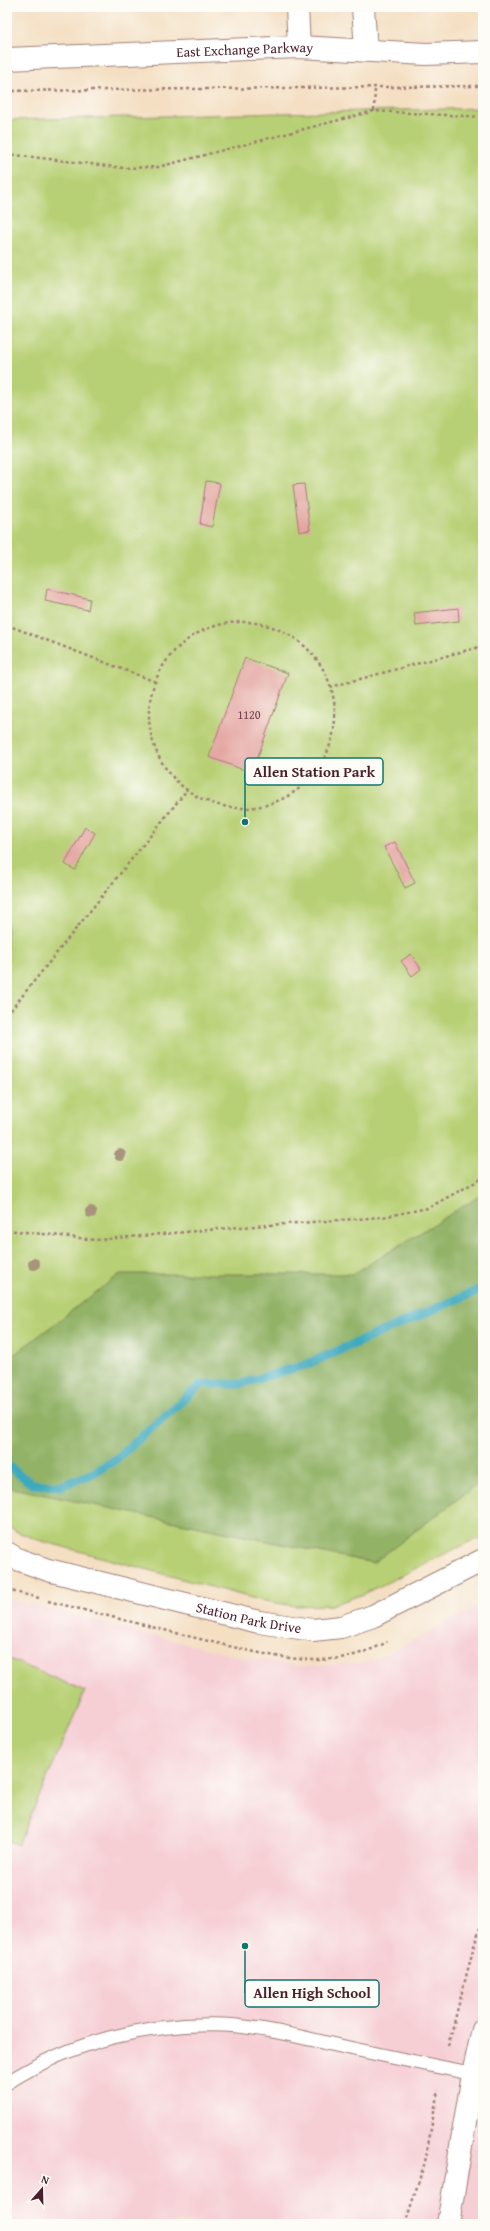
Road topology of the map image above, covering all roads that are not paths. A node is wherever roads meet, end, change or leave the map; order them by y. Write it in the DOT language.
graph roads {
  1 [pos="297,7"];
  2 [pos="363,7"];
  3 [pos="300,48"];
  4 [pos="366,50"];
  5 [pos="483,52"];
  6 [pos="7,59"];
  7 [pos="7,1553"];
  8 [pos="483,1560"];
  9 [pos="483,2030"];
  10 [pos="478,2075"];
  11 [pos="7,2083"];
  12 [pos="448,2224"];
  1 -- 3 [label="street"];
  2 -- 4 [label="street"];
  3 -- 4 [label="street, East Exchange Parkway"];
  3 -- 6 [label="street, East Exchange Parkway"];
  4 -- 5 [label="street, East Exchange Parkway"];
  7 -- 8 [label="street, Station Park Drive"];
  9 -- 10 [label="street"];
  10 -- 11 [label="lane"];
  10 -- 12 [label="street"];
}
